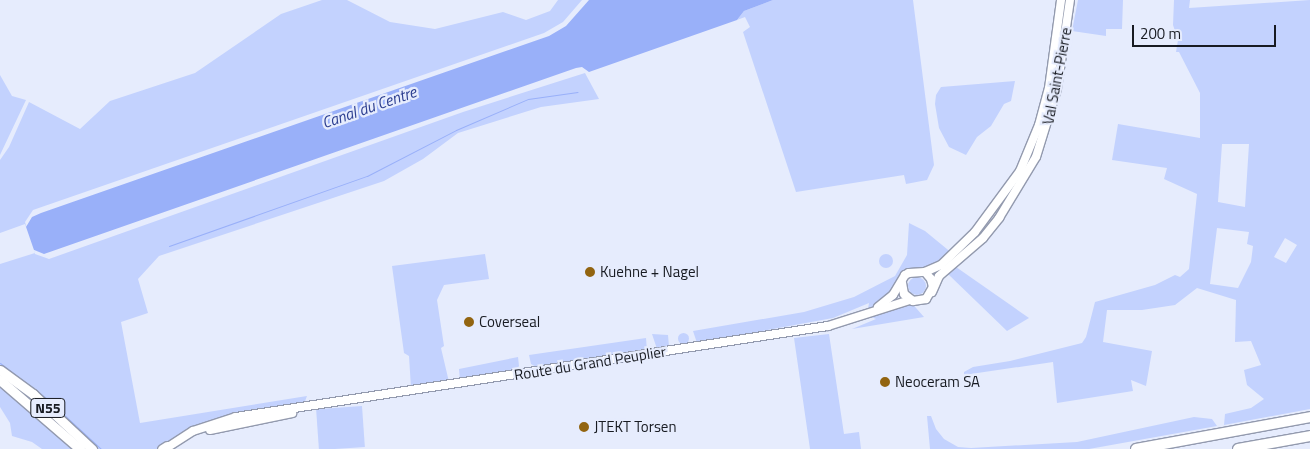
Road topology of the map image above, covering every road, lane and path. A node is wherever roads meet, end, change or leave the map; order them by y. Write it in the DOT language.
graph roads {
  1 [pos="1061,0"];
  2 [pos="1070,0"];
  3 [pos="925,272"];
  4 [pos="902,282"];
  5 [pos="932,292"];
  6 [pos="910,300"];
  7 [pos="867,315"];
  8 [pos="0,370"];
  9 [pos="0,380"];
  10 [pos="312,407"];
  11 [pos="1310,417"];
  12 [pos="1310,436"];
  13 [pos="166,448"];
  14 [pos="80,449"];
  15 [pos="92,449"];
  16 [pos="1136,449"];
  17 [pos="1238,449"];
  1 -- 3 [label="main road, Val Saint-Pierre"];
  2 -- 5 [label="main road, Val Saint-Pierre"];
  3 -- 4 [label="main road"];
  3 -- 5 [label="main road"];
  4 -- 6 [label="main road"];
  4 -- 7 [label="main road, Route du Grand Peuplier"];
  5 -- 6 [label="main road"];
  6 -- 7 [label="main road, Route du Grand Peuplier"];
  7 -- 10 [label="main road, Route du Grand Peuplier"];
  8 -- 15 [label="highway, N55"];
  9 -- 14 [label="highway, N55"];
  10 -- 13 [label="main road, Route du Grand Peuplier"];
  10 -- 13 [label="main road, Route du Grand Peuplier"];
  11 -- 16 [label="highway"];
  12 -- 17 [label="highway"];
}
